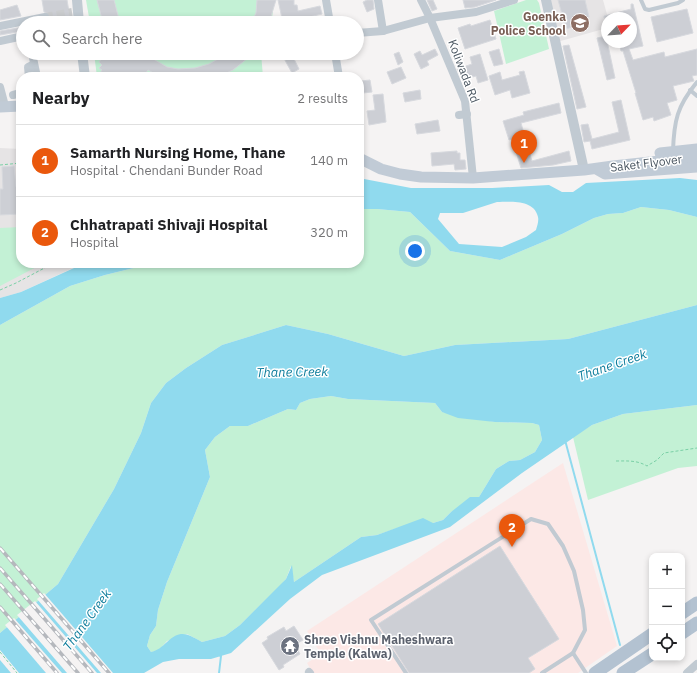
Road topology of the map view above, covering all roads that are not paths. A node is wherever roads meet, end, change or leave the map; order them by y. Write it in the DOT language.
graph roads {
  1 [pos="77,0"];
  2 [pos="326,0"];
  3 [pos="378,0"];
  4 [pos="421,0"];
  5 [pos="514,0"];
  6 [pos="546,0"];
  7 [pos="642,0"];
  8 [pos="682,0"];
  9 [pos="77,16"];
  10 [pos="329,16"];
  11 [pos="430,18"];
  12 [pos="16,23"];
  13 [pos="0,26"];
  14 [pos="383,31"];
  15 [pos="364,32"];
  16 [pos="16,39"];
  17 [pos="16,40"];
  18 [pos="0,41"];
  19 [pos="0,44"];
  20 [pos="33,60"];
  21 [pos="84,60"];
  22 [pos="336,60"];
  23 [pos="34,64"];
  24 [pos="28,72"];
  25 [pos="36,72"];
  26 [pos="85,72"];
  27 [pos="338,72"];
  28 [pos="697,82"];
  29 [pos="0,87"];
  30 [pos="690,90"];
  31 [pos="697,96"];
  32 [pos="16,106"];
  33 [pos="2,107"];
  34 [pos="697,149"];
  35 [pos="673,152"];
  36 [pos="697,157"];
  37 [pos="364,160"];
  38 [pos="697,167"];
  39 [pos="596,169"];
  40 [pos="584,170"];
  41 [pos="473,178"];
  42 [pos="697,603"];
  43 [pos="685,612"];
  44 [pos="697,616"];
  45 [pos="685,623"];
  46 [pos="697,623"];
  47 [pos="685,631"];
  48 [pos="649,636"];
  49 [pos="649,646"];
  50 [pos="573,653"];
  51 [pos="649,656"];
  52 [pos="697,664"];
  53 [pos="629,671"];
  54 [pos="406,673"];
  55 [pos="542,673"];
  56 [pos="586,673"];
  57 [pos="595,673"];
  58 [pos="608,673"];
  59 [pos="688,673"];
  1 -- 9 [label="street"];
  2 -- 10 [label="street"];
  3 -- 14 [label="street"];
  4 -- 11 [label="street, Koliwada Rd"];
  5 -- 11 [label="street"];
  6 -- 40 [label="street"];
  7 -- 8 [label="lane"];
  11 -- 14 [label="street"];
  11 -- 41 [label="street, Koliwada Rd"];
  12 -- 13 [label="street"];
  14 -- 15 [label="street"];
  16 -- 18 [label="street"];
  17 -- 19 [label="street"];
  20 -- 23 [label="street"];
  21 -- 26 [label="street"];
  22 -- 27 [label="street"];
  23 -- 24 [label="street"];
  23 -- 25 [label="street"];
  28 -- 30 [label="lane"];
  29 -- 33 [label="street"];
  30 -- 31 [label="lane"];
  30 -- 35 [label="lane"];
  32 -- 33 [label="main road"];
  34 -- 35 [label="main road"];
  35 -- 39 [label="main road"];
  36 -- 39 [label="main road, Saket Flyover"];
  37 -- 41 [label="main road"];
  38 -- 39 [label="main road"];
  39 -- 40 [label="main road"];
  40 -- 41 [label="main road"];
  42 -- 43 [label="main road"];
  44 -- 45 [label="main road"];
  46 -- 47 [label="main road"];
  48 -- 57 [label="main road"];
  49 -- 58 [label="main road"];
  50 -- 54 [label="lane"];
  50 -- 55 [label="lane"];
  50 -- 56 [label="lane"];
  51 -- 53 [label="main road"];
  52 -- 59 [label="street"];
}
